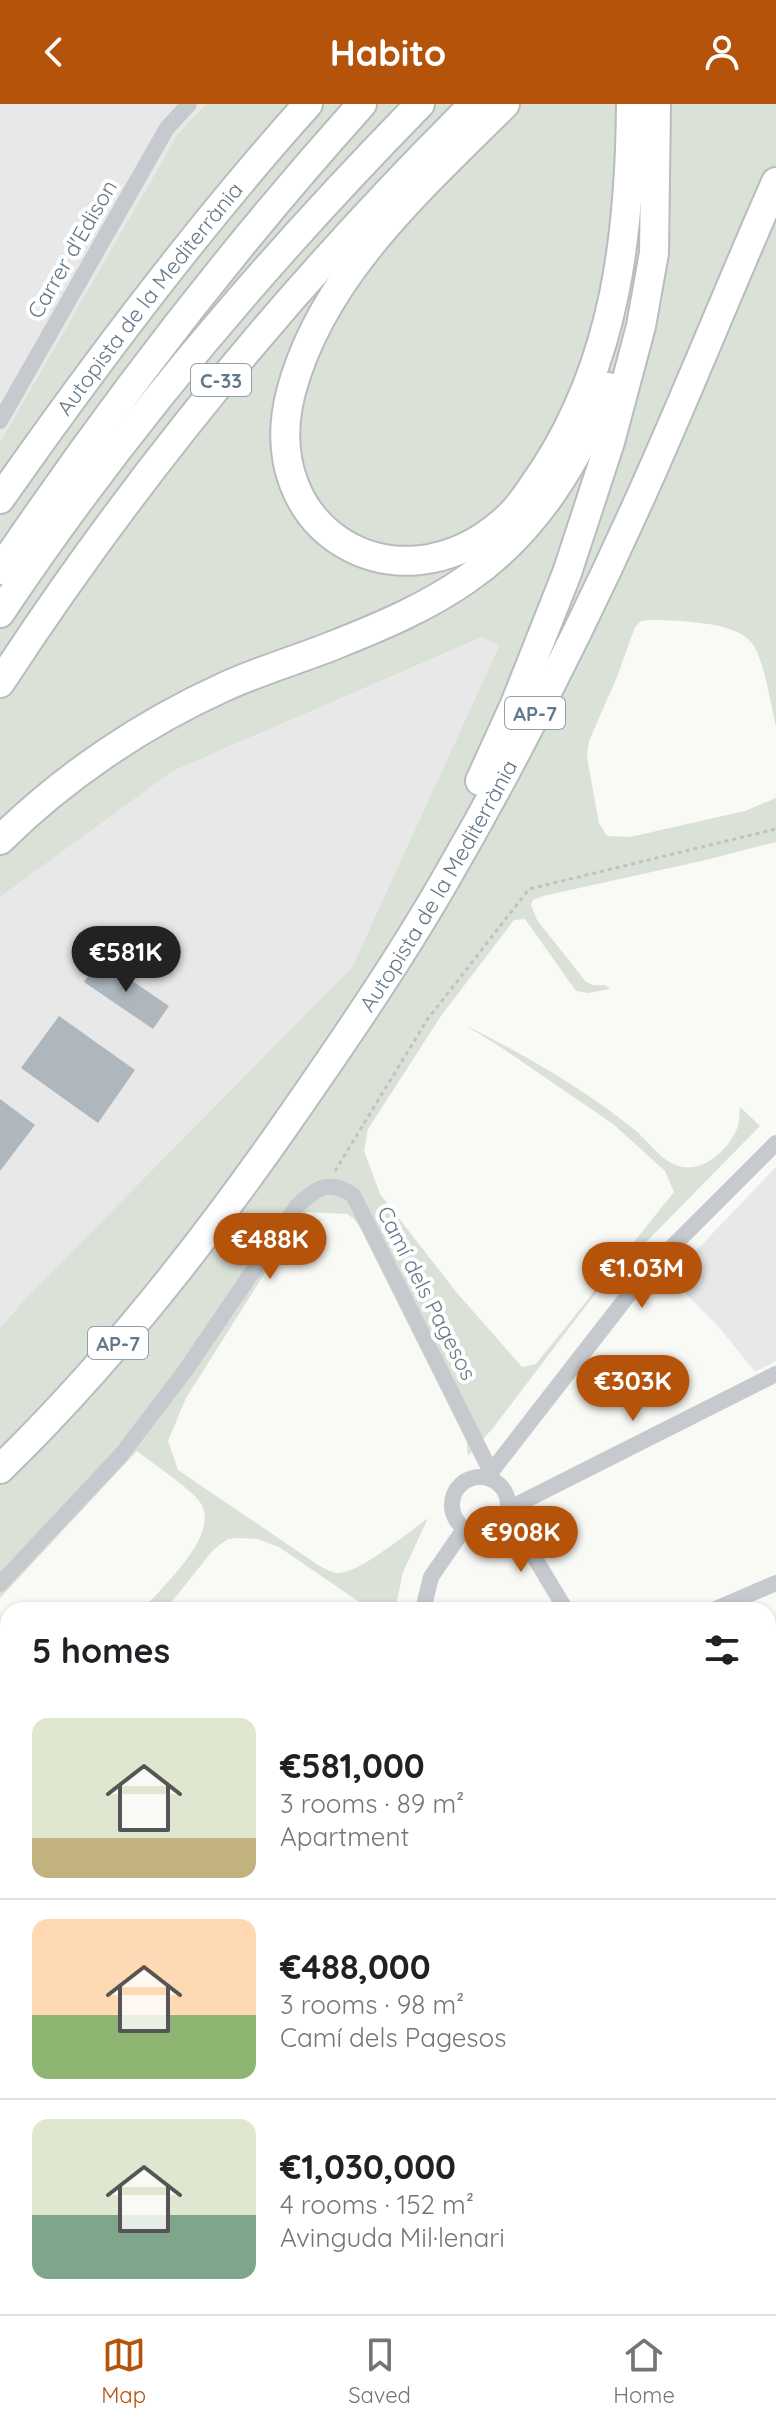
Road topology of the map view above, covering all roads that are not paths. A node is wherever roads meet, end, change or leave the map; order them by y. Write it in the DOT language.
graph roads {
  1 [pos="189,104"];
  2 [pos="308,104"];
  3 [pos="362,104"];
  4 [pos="420,104"];
  5 [pos="474,104"];
  6 [pos="505,104"];
  7 [pos="631,104"];
  8 [pos="656,104"];
  9 [pos="655,180"];
  10 [pos="776,182"];
  11 [pos="0,421"];
  12 [pos="0,499"];
  13 [pos="0,570"];
  14 [pos="0,613"];
  15 [pos="0,683"];
  16 [pos="0,840"];
  17 [pos="776,1143"];
  18 [pos="227,1209"];
  19 [pos="776,1374"];
  20 [pos="0,1469"];
  21 [pos="491,1475"];
  22 [pos="506,1513"];
  23 [pos="464,1529"];
  24 [pos="776,1583"];
  25 [pos="0,1584"];
  26 [pos="425,1602"];
  27 [pos="561,1602"];
  28 [pos="740,1602"];
  1 -- 11 [label="street, Carrer d'Edison"];
  2 -- 12 [label="highway, Autopista de la Mediterrània"];
  3 -- 13 [label="highway"];
  4 -- 14 [label="highway, C-33"];
  5 -- 15 [label="highway, C-33"];
  6 -- 7 [label="highway"];
  8 -- 9 [label="highway"];
  9 -- 16 [label="highway"];
  9 -- 18 [label="highway"];
  10 -- 18 [label="highway, Autopista de la Mediterrània / AP-7"];
  17 -- 21 [label="street"];
  18 -- 20 [label="highway, Autopista de la Mediterrània / AP-7"];
  19 -- 22 [label="street"];
  21 -- 22 [label="street"];
  21 -- 23 [label="street"];
  21 -- 25 [label="street, Camí dels Pagesos"];
  22 -- 23 [label="street"];
  22 -- 27 [label="street"];
  23 -- 26 [label="street"];
  24 -- 28 [label="street"];
}
